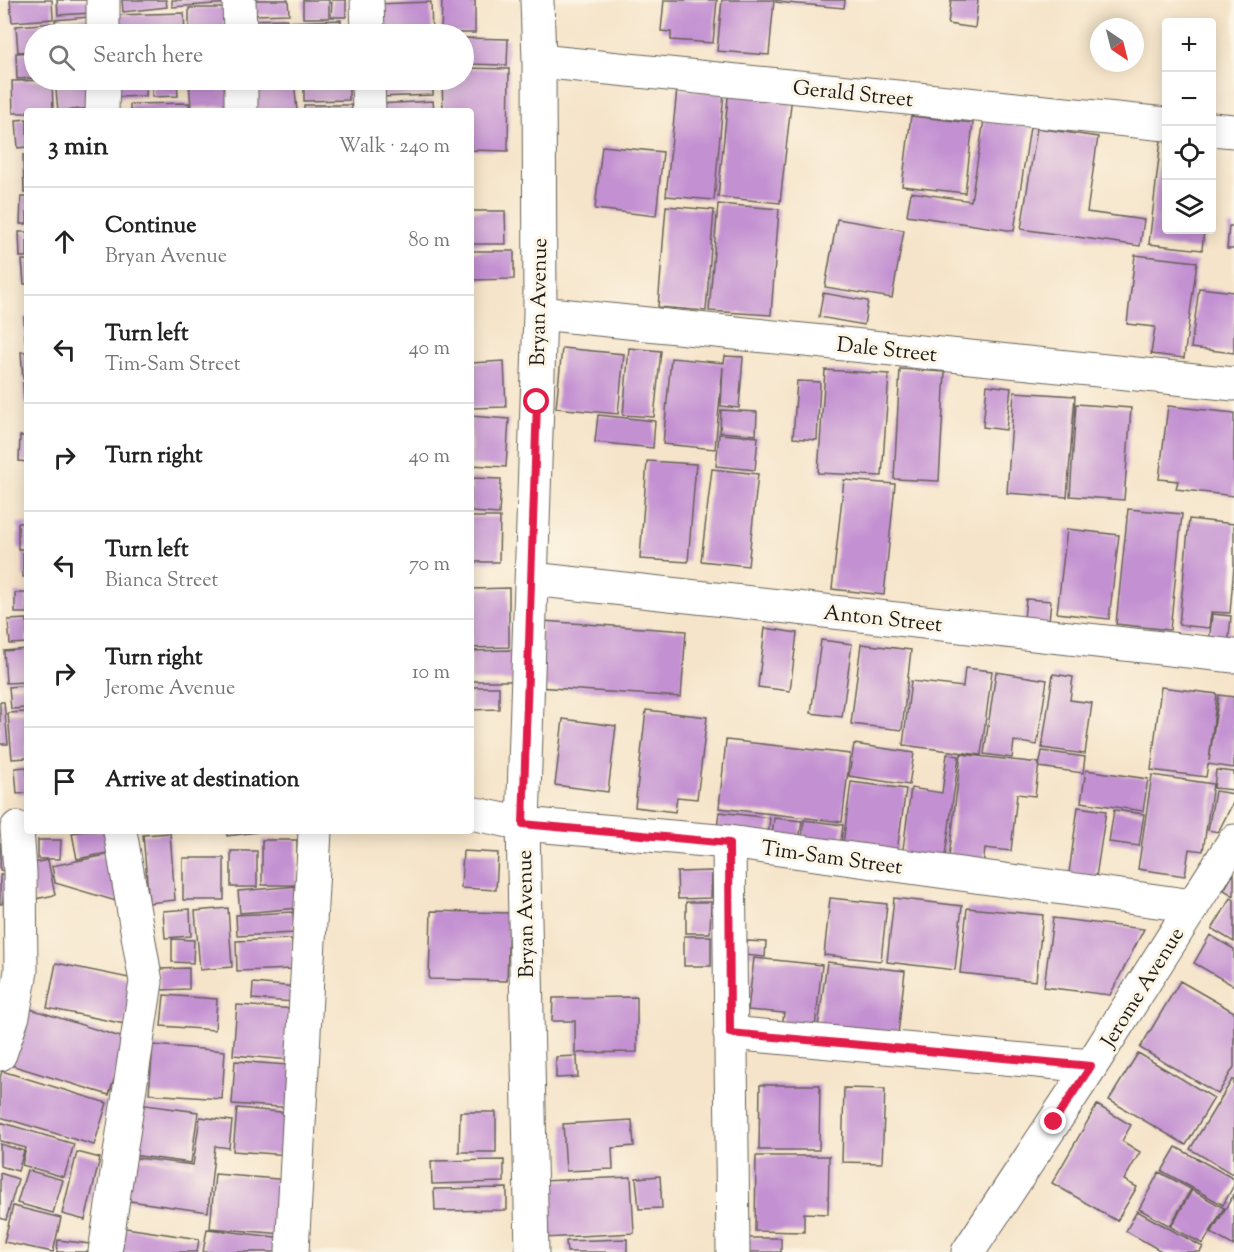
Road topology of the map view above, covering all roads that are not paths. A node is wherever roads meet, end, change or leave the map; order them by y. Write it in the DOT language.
graph roads {
  1 [pos="103,0"];
  2 [pos="239,0"];
  3 [pos="367,0"];
  4 [pos="537,0"];
  5 [pos="103,24"];
  6 [pos="240,24"];
  7 [pos="368,24"];
  8 [pos="539,61"];
  9 [pos="103,90"];
  10 [pos="241,90"];
  11 [pos="368,90"];
  12 [pos="102,108"];
  13 [pos="241,108"];
  14 [pos="369,108"];
  15 [pos="1162,123"];
  16 [pos="1216,129"];
  17 [pos="1234,131"];
  18 [pos="540,313"];
  19 [pos="1234,384"];
  20 [pos="532,579"];
  21 [pos="1234,656"];
  22 [pos="474,814"];
  23 [pos="523,824"];
  24 [pos="17,828"];
  25 [pos="121,834"];
  26 [pos="315,834"];
  27 [pos="1234,841"];
  28 [pos="729,843"];
  29 [pos="1193,906"];
  30 [pos="730,1033"];
  31 [pos="0,1054"];
  32 [pos="1091,1066"];
  33 [pos="105,1252"];
  34 [pos="292,1252"];
  35 [pos="532,1252"];
  36 [pos="733,1252"];
  37 [pos="968,1252"];
  1 -- 5 [label="street"];
  2 -- 6 [label="street"];
  3 -- 7 [label="street"];
  4 -- 8 [label="street, Bryan Avenue"];
  8 -- 15 [label="street, Gerald Street"];
  8 -- 18 [label="street, Bryan Avenue"];
  9 -- 12 [label="street"];
  10 -- 13 [label="street"];
  11 -- 14 [label="street"];
  16 -- 17 [label="street"];
  18 -- 19 [label="street, Dale Street"];
  18 -- 20 [label="street, Bryan Avenue"];
  20 -- 21 [label="street, Anton Street"];
  20 -- 23 [label="street, Bryan Avenue"];
  22 -- 23 [label="street, Tim-Sam Street"];
  23 -- 28 [label="street, Tim-Sam Street"];
  23 -- 35 [label="street, Bryan Avenue"];
  24 -- 31 [label="street"];
  25 -- 33 [label="street"];
  26 -- 34 [label="street"];
  27 -- 29 [label="street, Jerome Avenue"];
  28 -- 29 [label="street, Tim-Sam Street"];
  28 -- 30 [label="street"];
  29 -- 32 [label="street, Jerome Avenue"];
  30 -- 32 [label="street"];
  30 -- 36 [label="street"];
  32 -- 37 [label="street, Jerome Avenue"];
}
